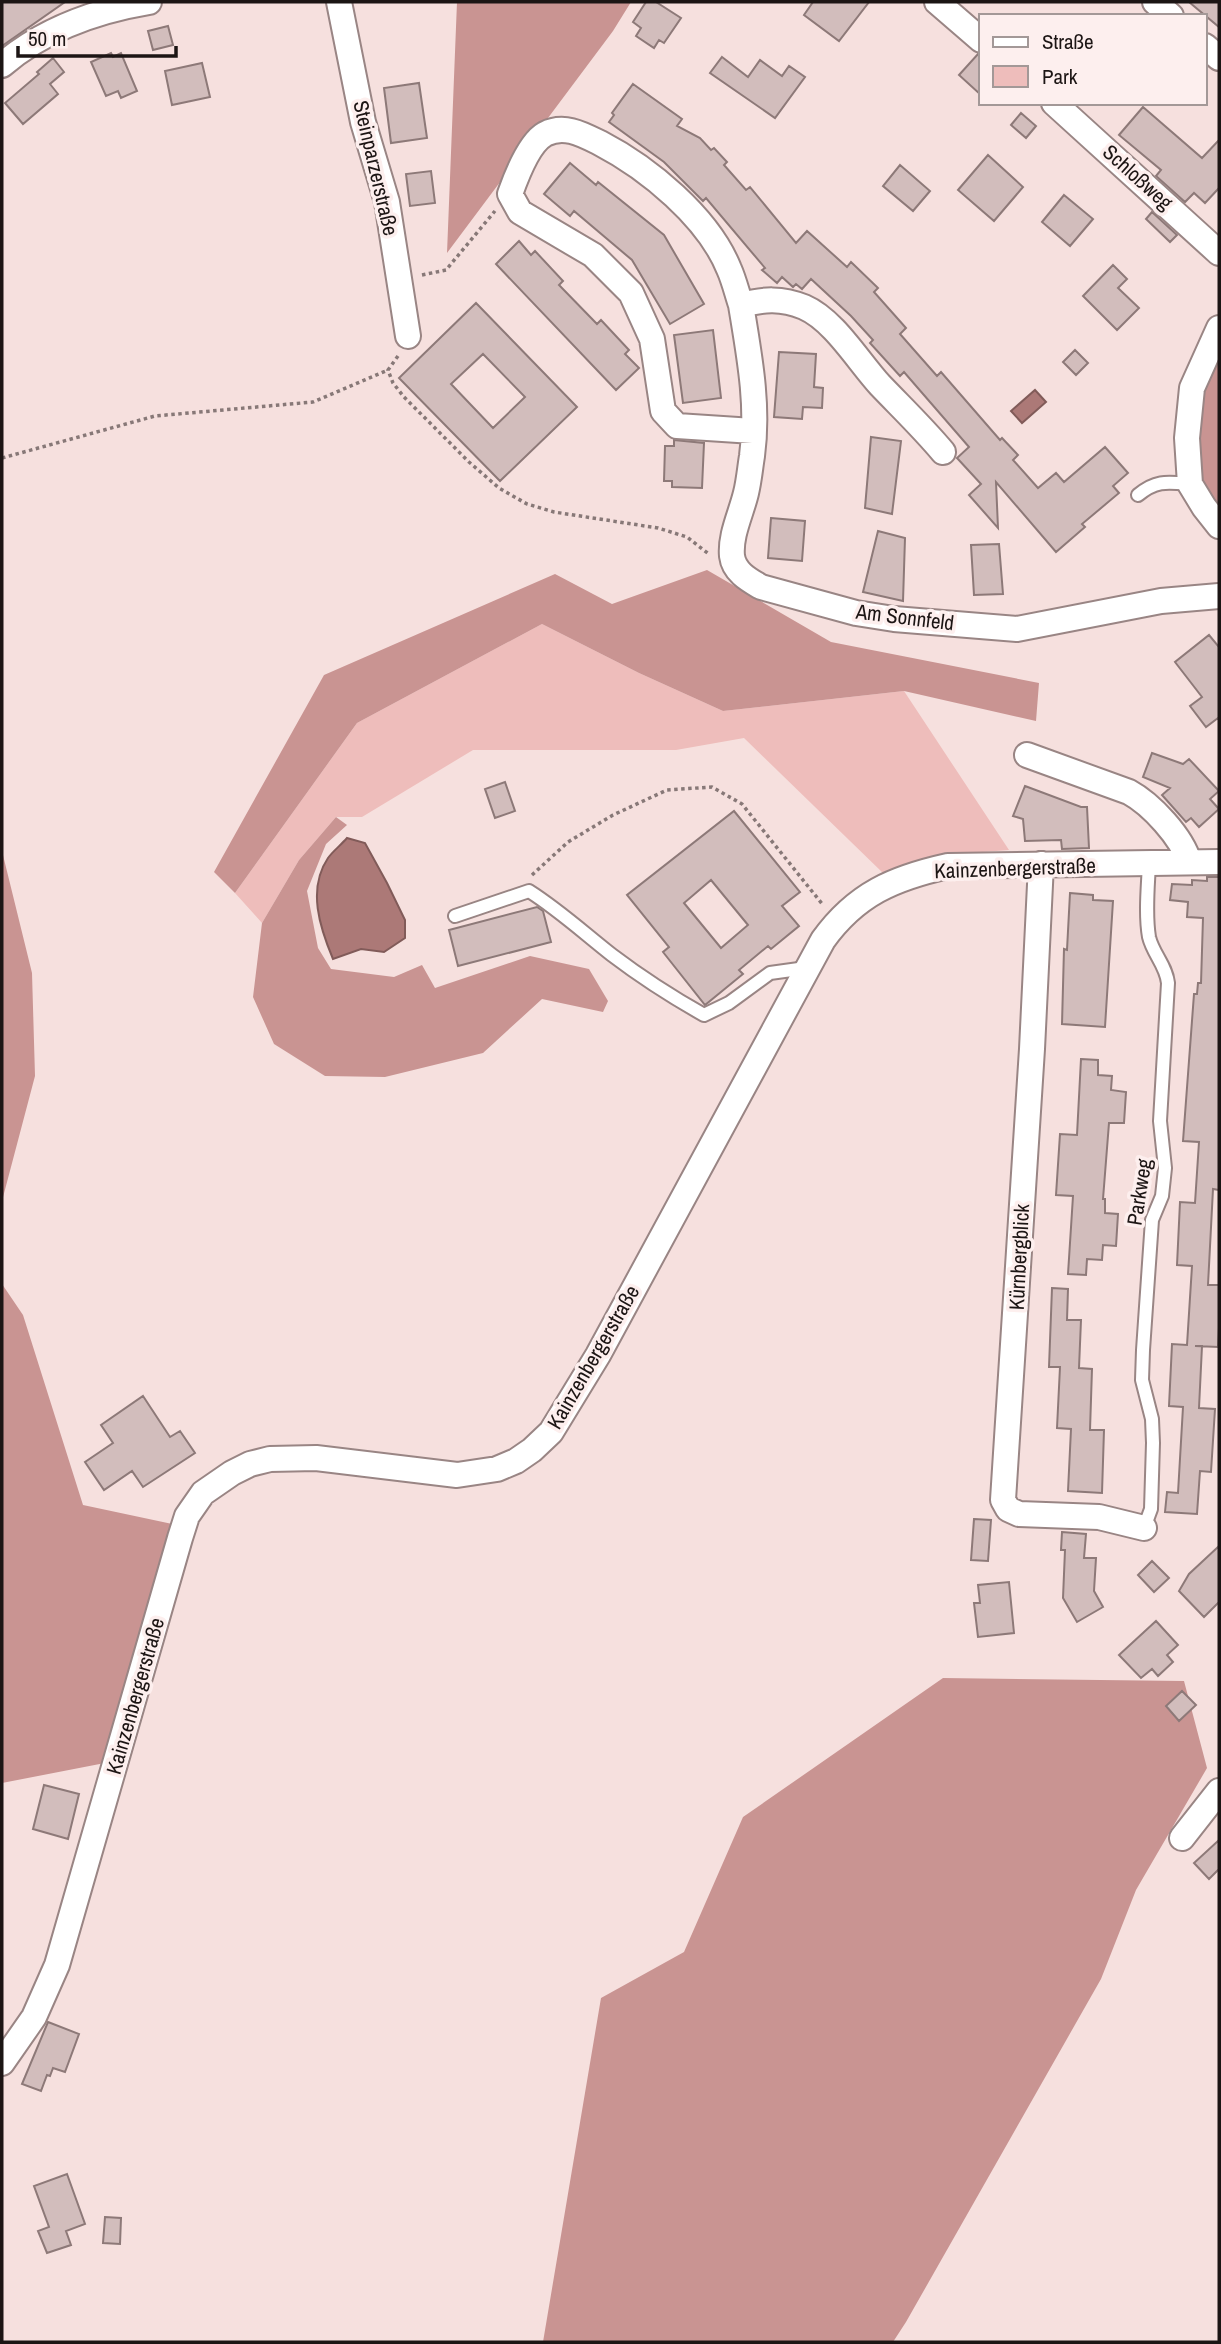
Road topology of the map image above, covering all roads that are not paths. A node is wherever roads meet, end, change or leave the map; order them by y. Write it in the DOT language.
graph roads {
  1 [pos="149,2"];
  2 [pos="339,2"];
  3 [pos="937,2"];
  4 [pos="1155,2"];
  5 [pos="1169,14"];
  6 [pos="979,38"];
  7 [pos="2,65"];
  8 [pos="1056,105"];
  9 [pos="1219,253"];
  10 [pos="741,304"];
  11 [pos="1219,328"];
  12 [pos="408,336"];
  13 [pos="753,431"];
  14 [pos="943,452"];
  15 [pos="1190,484"];
  16 [pos="1138,495"];
  17 [pos="1219,526"];
  18 [pos="1219,596"];
  19 [pos="1027,755"];
  20 [pos="1189,862"];
  21 [pos="1219,862"];
  22 [pos="1149,863"];
  23 [pos="1041,864"];
  24 [pos="455,916"];
  25 [pos="806,968"];
  26 [pos="1144,1528"];
  27 [pos="1219,1791"];
  28 [pos="1182,1838"];
  29 [pos="2,2063"];
  1 -- 7 [label="street"];
  2 -- 12 [label="street, Steinparzerstraße"];
  3 -- 6 [label="street"];
  4 -- 5 [label="street"];
  8 -- 9 [label="street, Schloßweg"];
  10 -- 13 [label="street"];
  10 -- 13 [label="street"];
  10 -- 14 [label="street"];
  11 -- 15 [label="street"];
  13 -- 18 [label="street, Am Sonnfeld"];
  15 -- 16 [label="lane"];
  15 -- 17 [label="street"];
  19 -- 20 [label="street"];
  20 -- 21 [label="street, Kainzenbergerstraße"];
  20 -- 22 [label="street, Kainzenbergerstraße"];
  22 -- 23 [label="street, Kainzenbergerstraße"];
  22 -- 26 [label="lane, Parkweg"];
  23 -- 25 [label="street, Kainzenbergerstraße"];
  23 -- 26 [label="street, Kürnbergblick"];
  24 -- 25 [label="lane"];
  25 -- 29 [label="street, Kainzenbergerstraße"];
  27 -- 28 [label="street"];
}
